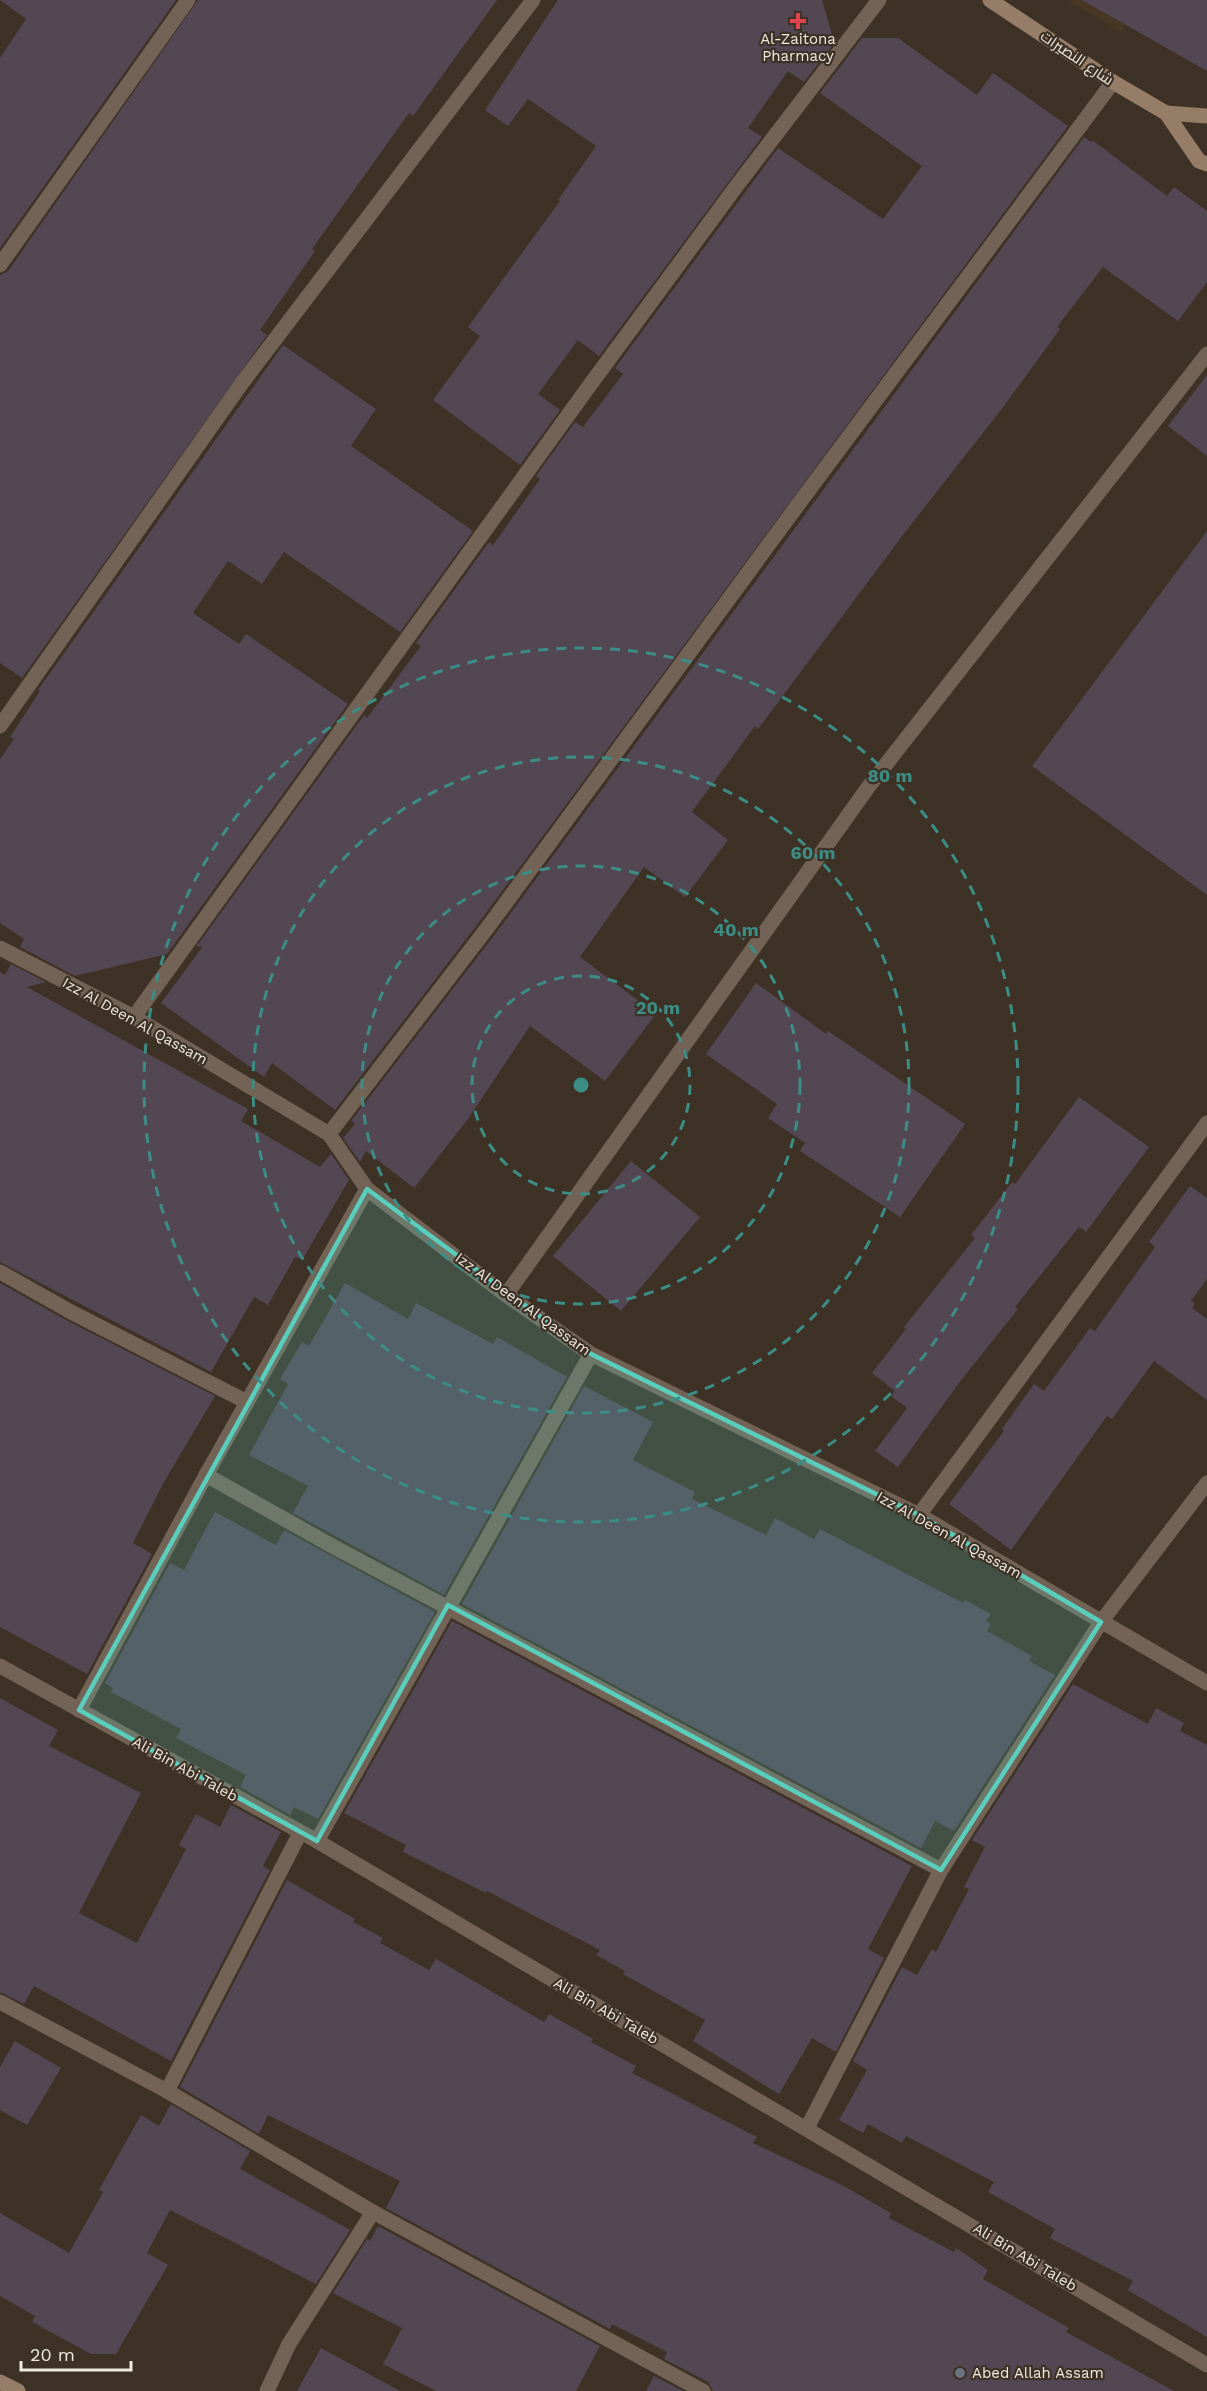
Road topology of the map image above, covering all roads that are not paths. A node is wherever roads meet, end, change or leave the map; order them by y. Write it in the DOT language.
graph roads {
  1 [pos="188,0"];
  2 [pos="533,0"];
  3 [pos="879,0"];
  4 [pos="990,0"];
  5 [pos="1113,82"];
  6 [pos="1166,113"];
  7 [pos="1207,116"];
  8 [pos="1207,164"];
  9 [pos="0,265"];
  10 [pos="1207,354"];
  11 [pos="0,726"];
  12 [pos="0,948"];
  13 [pos="134,1017"];
  14 [pos="1207,1123"];
  15 [pos="329,1134"];
  16 [pos="367,1189"];
  17 [pos="0,1272"];
  18 [pos="506,1295"];
  19 [pos="591,1354"];
  20 [pos="247,1402"];
  21 [pos="206,1475"];
  22 [pos="1207,1483"];
  23 [pos="919,1515"];
  24 [pos="448,1605"];
  25 [pos="1101,1622"];
  26 [pos="0,1666"];
  27 [pos="1207,1683"];
  28 [pos="79,1710"];
  29 [pos="300,1833"];
  30 [pos="317,1841"];
  31 [pos="942,1870"];
  32 [pos="0,2002"];
  33 [pos="167,2091"];
  34 [pos="807,2128"];
  35 [pos="373,2212"];
  36 [pos="1207,2365"];
  37 [pos="0,2382"];
  38 [pos="18,2391"];
  39 [pos="267,2391"];
  40 [pos="703,2391"];
  1 -- 9 [label="street"];
  2 -- 11 [label="street"];
  3 -- 13 [label="street"];
  4 -- 5 [label="main road, شارع النصيرات"];
  5 -- 6 [label="main road, شارع النصيرات"];
  5 -- 15 [label="street"];
  6 -- 7 [label="main road, شارع النصيرات"];
  6 -- 8 [label="main road, شارع النصيرات"];
  10 -- 18 [label="street"];
  12 -- 13 [label="street, Izz Al Deen Al Qassam"];
  13 -- 15 [label="street, Izz Al Deen Al Qassam"];
  14 -- 23 [label="street"];
  15 -- 16 [label="street, Izz Al Deen Al Qassam"];
  16 -- 18 [label="street, Izz Al Deen Al Qassam"];
  16 -- 20 [label="street"];
  17 -- 20 [label="street"];
  18 -- 19 [label="street, Izz Al Deen Al Qassam"];
  19 -- 23 [label="street, Izz Al Deen Al Qassam"];
  19 -- 24 [label="street"];
  20 -- 21 [label="street"];
  21 -- 24 [label="street"];
  21 -- 28 [label="street"];
  22 -- 25 [label="street"];
  23 -- 25 [label="street, Izz Al Deen Al Qassam"];
  24 -- 30 [label="street"];
  24 -- 31 [label="street"];
  25 -- 27 [label="street, Izz Al Deen Al Qassam"];
  25 -- 31 [label="street"];
  26 -- 28 [label="street, Ali Bin Abi Taleb"];
  28 -- 29 [label="street, Ali Bin Abi Taleb"];
  29 -- 30 [label="street, Ali Bin Abi Taleb"];
  29 -- 33 [label="street"];
  30 -- 34 [label="street, Ali Bin Abi Taleb"];
  31 -- 34 [label="street"];
  32 -- 33 [label="street"];
  33 -- 35 [label="street"];
  34 -- 36 [label="street, Ali Bin Abi Taleb"];
  35 -- 39 [label="street"];
  35 -- 40 [label="street"];
  37 -- 38 [label="main road"];
}
